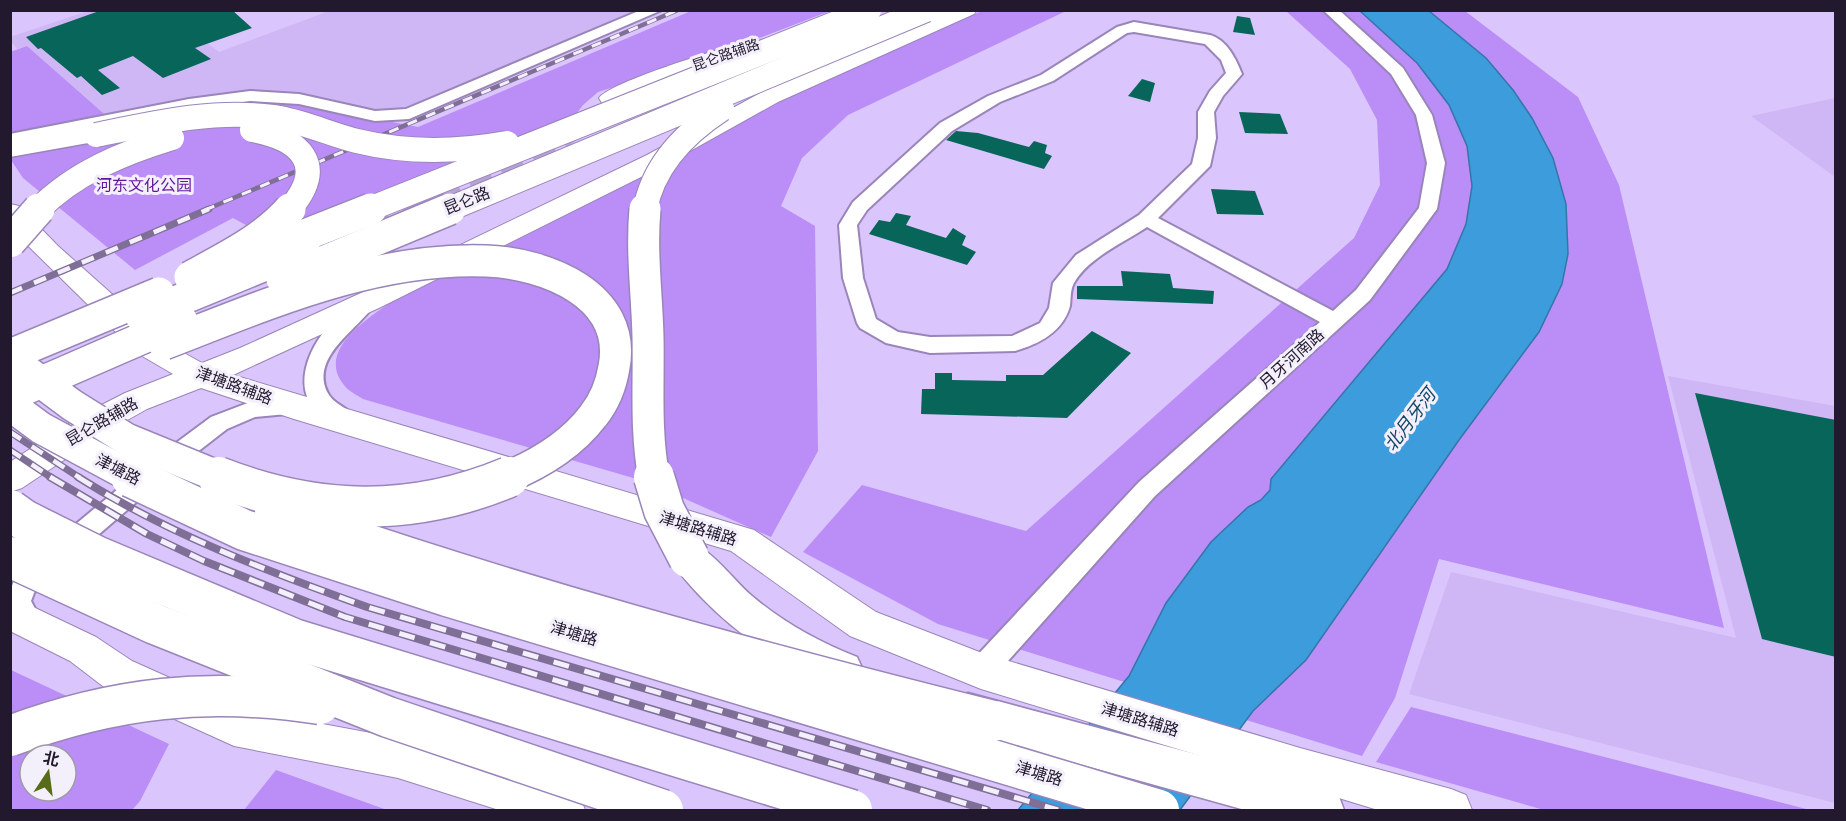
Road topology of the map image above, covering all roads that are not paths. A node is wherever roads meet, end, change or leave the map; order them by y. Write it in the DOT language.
graph roads {
  1 [pos="655,10"];
  2 [pos="842,10"];
  3 [pos="869,10"];
  4 [pos="886,10"];
  5 [pos="926,10"];
  6 [pos="948,10"];
  7 [pos="967,10"];
  8 [pos="1330,10"];
  9 [pos="778,83"];
  10 [pos="621,101"];
  11 [pos="10,139"];
  12 [pos="10,149"];
  13 [pos="10,212"];
  14 [pos="1146,219"];
  15 [pos="10,242"];
  16 [pos="10,250"];
  17 [pos="48,252"];
  18 [pos="166,290"];
  19 [pos="371,300"];
  20 [pos="1335,321"];
  21 [pos="10,342"];
  22 [pos="156,345"];
  23 [pos="200,376"];
  24 [pos="14,377"];
  25 [pos="294,407"];
  26 [pos="10,415"];
  27 [pos="95,423"];
  28 [pos="351,423"];
  29 [pos="129,440"];
  30 [pos="10,479"];
  31 [pos="10,510"];
  32 [pos="10,557"];
  33 [pos="19,616"];
  34 [pos="981,671"];
  35 [pos="388,717"];
  36 [pos="993,721"];
  37 [pos="10,736"];
  38 [pos="564,810"];
  39 [pos="663,810"];
  40 [pos="852,810"];
  41 [pos="1159,810"];
  42 [pos="1322,810"];
  43 [pos="1451,810"];
  1 -- 11 [label="street"];
  2 -- 10 [label="main road, 昆仑路辅路"];
  3 -- 10 [label="highway, bridge"];
  4 -- 24 [label="highway, 昆仑路, bridge"];
  5 -- 24 [label="highway, 昆仑路, bridge"];
  6 -- 9 [label="highway"];
  7 -- 19 [label="main road, 昆仑路辅路"];
  8 -- 20 [label="street, 月牙河南路"];
  9 -- 22 [label="highway, bridge"];
  9 -- 36 [label="highway, bridge"];
  10 -- 12 [label="highway, bridge"];
  10 -- 18 [label="highway, bridge"];
  13 -- 17 [label="main road, 津塘路辅路"];
  14 -- 14 [label="street"];
  14 -- 20 [label="street"];
  15 -- 18 [label="highway, bridge"];
  16 -- 17 [label="main road"];
  17 -- 22 [label="main road, 津塘路辅路"];
  18 -- 24 [label="highway, bridge"];
  19 -- 23 [label="main road, 昆仑路辅路"];
  19 -- 28 [label="street"];
  20 -- 34 [label="street, 月牙河南路"];
  21 -- 24 [label="highway, bridge"];
  22 -- 23 [label="main road, 津塘路辅路"];
  22 -- 26 [label="highway, bridge"];
  22 -- 27 [label="main road"];
  22 -- 29 [label="highway, bridge"];
  23 -- 25 [label="main road, 津塘路辅路"];
  23 -- 27 [label="main road, 昆仑路辅路"];
  24 -- 29 [label="highway, bridge"];
  24 -- 41 [label="highway, 津塘路, bridge"];
  25 -- 28 [label="main road, 津塘路辅路"];
  25 -- 33 [label="street"];
  27 -- 30 [label="main road, 昆仑路辅路"];
  28 -- 34 [label="main road, 津塘路辅路"];
  29 -- 36 [label="highway, bridge"];
  31 -- 40 [label="highway, bridge"];
  32 -- 35 [label="highway, bridge"];
  33 -- 38 [label="main road"];
  34 -- 43 [label="main road, 津塘路辅路"];
  35 -- 37 [label="highway, bridge"];
  35 -- 39 [label="highway, bridge"];
  36 -- 42 [label="highway"];
}
